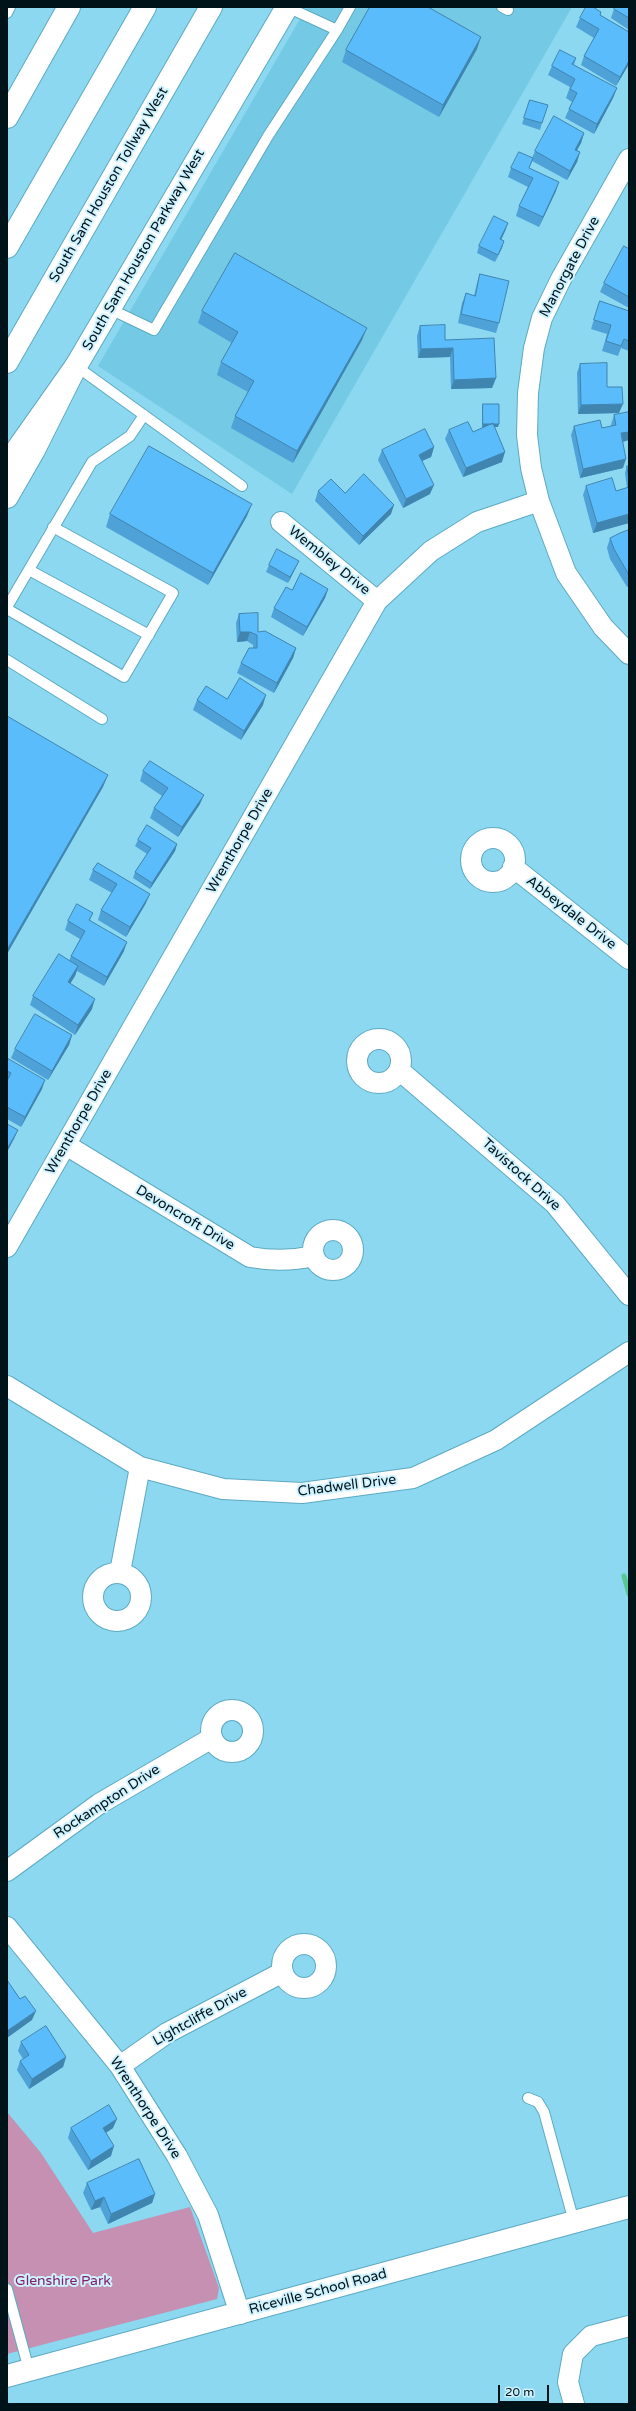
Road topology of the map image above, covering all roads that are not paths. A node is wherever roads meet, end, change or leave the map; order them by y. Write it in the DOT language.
graph roads {
  1 [pos="10,7"];
  2 [pos="69,7"];
  3 [pos="145,7"];
  4 [pos="211,7"];
  5 [pos="287,7"];
  6 [pos="350,7"];
  7 [pos="7,13"];
  8 [pos="337,30"];
  9 [pos="7,117"];
  10 [pos="629,159"];
  11 [pos="7,247"];
  12 [pos="110,309"];
  13 [pos="7,362"];
  14 [pos="76,366"];
  15 [pos="144,415"];
  16 [pos="7,464"];
  17 [pos="242,486"];
  18 [pos="7,497"];
  19 [pos="539,501"];
  20 [pos="281,522"];
  21 [pos="53,527"];
  22 [pos="29,570"];
  23 [pos="377,601"];
  24 [pos="7,608"];
  25 [pos="149,635"];
  26 [pos="629,654"];
  27 [pos="7,660"];
  28 [pos="102,719"];
  29 [pos="513,867"];
  30 [pos="629,959"];
  31 [pos="400,1070"];
  32 [pos="66,1145"];
  33 [pos="7,1247"];
  34 [pos="314,1256"];
  35 [pos="629,1295"];
  36 [pos="629,1352"];
  37 [pos="7,1386"];
  38 [pos="140,1467"];
  39 [pos="120,1572"];
  40 [pos="212,1738"];
  41 [pos="7,1871"];
  42 [pos="7,1927"];
  43 [pos="283,1972"];
  44 [pos="120,2066"];
  45 [pos="528,2098"];
  46 [pos="629,2207"];
  47 [pos="574,2222"];
  48 [pos="7,2289"];
  49 [pos="240,2314"];
  50 [pos="629,2326"];
  51 [pos="29,2370"];
  52 [pos="7,2376"];
  53 [pos="574,2404"];
  1 -- 7 [label="lane"];
  2 -- 9 [label="main road"];
  3 -- 11 [label="main road"];
  4 -- 13 [label="main road, South Sam Houston Tollway West"];
  5 -- 8 [label="lane"];
  5 -- 12 [label="main road, South Sam Houston Parkway West"];
  6 -- 8 [label="lane"];
  8 -- 12 [label="lane"];
  10 -- 19 [label="street, Manorgate Drive"];
  12 -- 14 [label="main road, South Sam Houston Parkway West"];
  14 -- 15 [label="lane"];
  14 -- 16 [label="main road"];
  14 -- 18 [label="main road, South Sam Houston Parkway West"];
  15 -- 17 [label="lane"];
  15 -- 21 [label="lane"];
  19 -- 23 [label="street, Wrenthorpe Drive"];
  19 -- 26 [label="street, Manorgate Drive"];
  20 -- 23 [label="street, Wembley Drive"];
  21 -- 22 [label="lane"];
  21 -- 25 [label="lane"];
  22 -- 24 [label="lane"];
  22 -- 25 [label="lane"];
  23 -- 32 [label="street, Wrenthorpe Drive"];
  24 -- 25 [label="lane"];
  27 -- 28 [label="lane"];
  29 -- 30 [label="street, Abbeydale Drive"];
  31 -- 35 [label="street, Tavistock Drive"];
  32 -- 33 [label="street, Wrenthorpe Drive"];
  32 -- 34 [label="street, Devoncroft Drive"];
  36 -- 38 [label="street, Chadwell Drive"];
  37 -- 38 [label="street, Chadwell Drive"];
  38 -- 39 [label="street"];
  40 -- 41 [label="street, Rockampton Drive"];
  42 -- 44 [label="street, Wrenthorpe Drive"];
  43 -- 44 [label="street, Lightcliffe Drive"];
  44 -- 49 [label="street, Wrenthorpe Drive"];
  45 -- 47 [label="lane"];
  46 -- 47 [label="main road, Riceville School Road"];
  47 -- 49 [label="main road, Riceville School Road"];
  48 -- 51 [label="lane"];
  49 -- 51 [label="main road, Riceville School Road"];
  50 -- 53 [label="street"];
  51 -- 52 [label="main road, Riceville School Road"];
}
